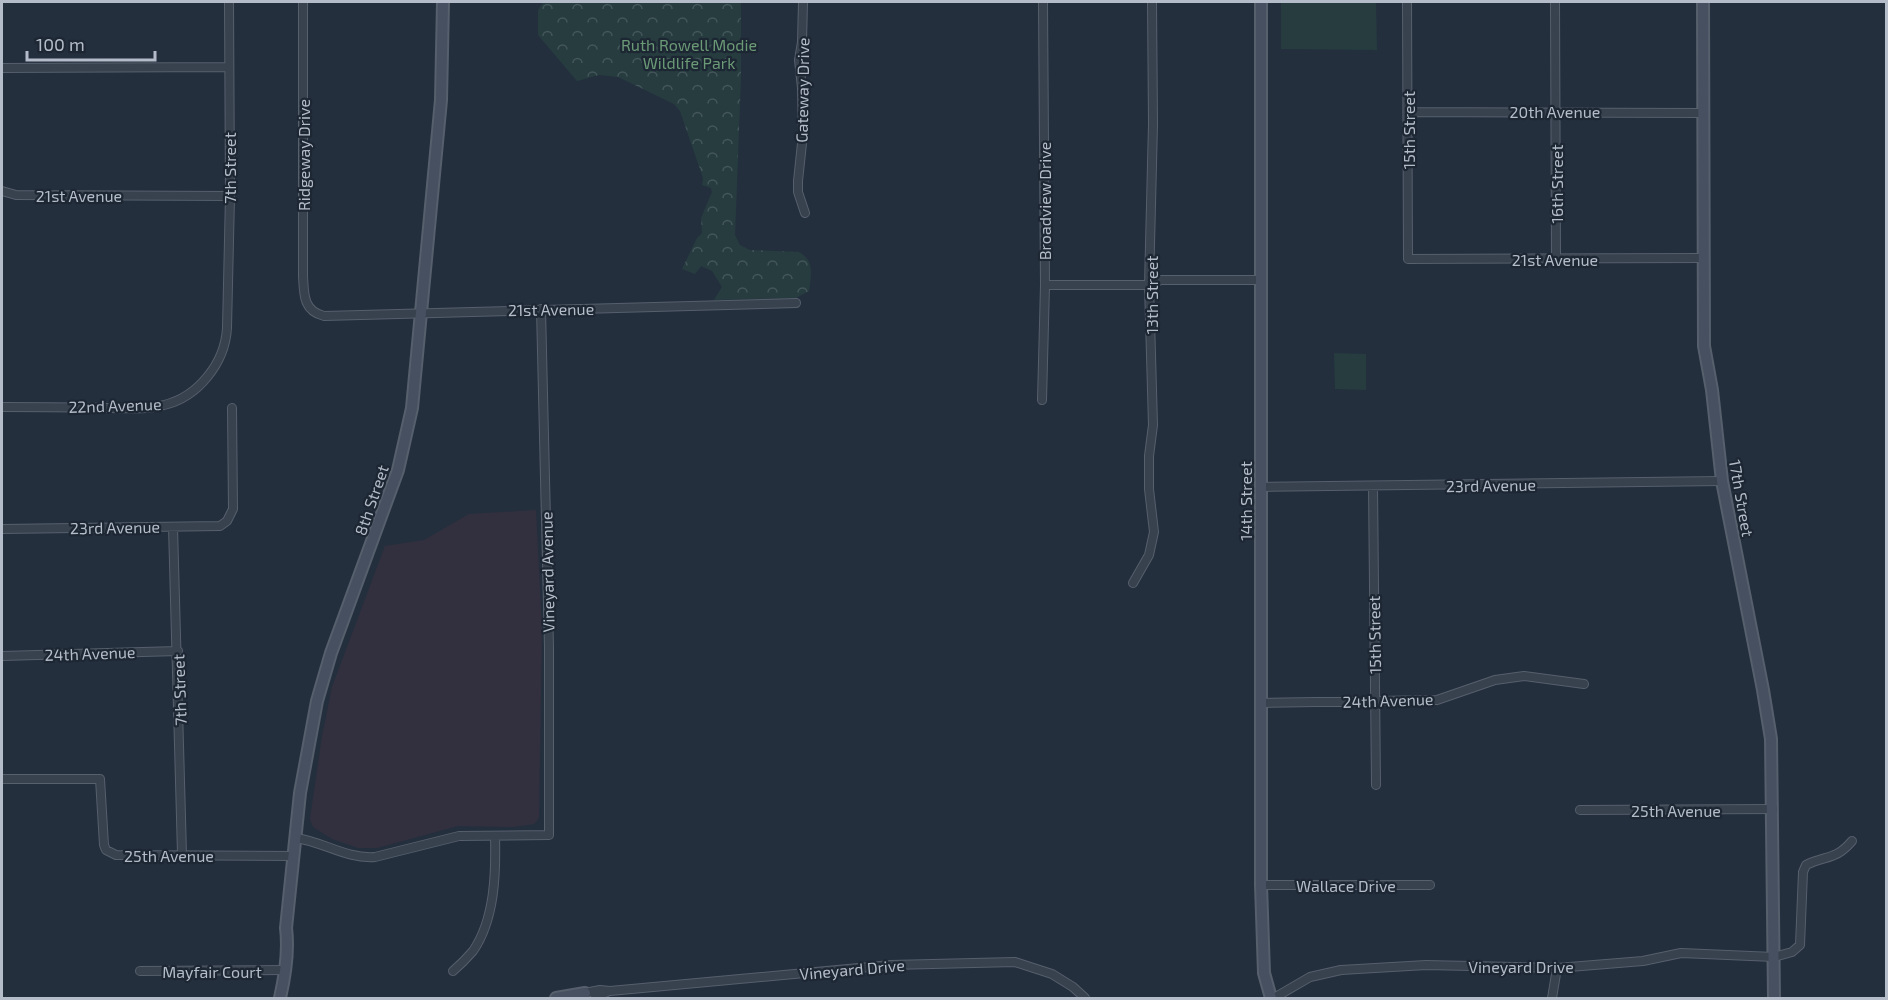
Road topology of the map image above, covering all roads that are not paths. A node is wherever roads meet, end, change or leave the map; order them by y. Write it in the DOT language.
graph roads {
  1 [pos="229,2"];
  2 [pos="303,2"];
  3 [pos="443,2"];
  4 [pos="803,2"];
  5 [pos="1043,2"];
  6 [pos="1152,2"];
  7 [pos="1261,2"];
  8 [pos="1407,2"];
  9 [pos="1555,2"];
  10 [pos="1703,2"];
  11 [pos="229,67"];
  12 [pos="2,68"];
  13 [pos="1555,111"];
  14 [pos="1409,112"];
  15 [pos="1702,112"];
  16 [pos="2,191"];
  17 [pos="230,196"];
  18 [pos="805,213"];
  19 [pos="1703,258"];
  20 [pos="1408,259"];
  21 [pos="1556,259"];
  22 [pos="1261,280"];
  23 [pos="1045,285"];
  24 [pos="1149,285"];
  25 [pos="796,303"];
  26 [pos="308,307"];
  27 [pos="541,309"];
  28 [pos="422,312"];
  29 [pos="227,334"];
  30 [pos="1042,400"];
  31 [pos="2,407"];
  32 [pos="232,408"];
  33 [pos="1722,481"];
  34 [pos="1373,486"];
  35 [pos="1260,487"];
  36 [pos="173,526"];
  37 [pos="2,529"];
  38 [pos="1133,583"];
  39 [pos="178,651"];
  40 [pos="2,656"];
  41 [pos="1584,684"];
  42 [pos="1375,701"];
  43 [pos="1261,703"];
  44 [pos="2,779"];
  45 [pos="1376,785"];
  46 [pos="1773,809"];
  47 [pos="1580,810"];
  48 [pos="495,836"];
  49 [pos="296,838"];
  50 [pos="1852,841"];
  51 [pos="182,854"];
  52 [pos="294,856"];
  53 [pos="1261,885"];
  54 [pos="1430,885"];
  55 [pos="1774,957"];
  56 [pos="1557,968"];
  57 [pos="285,970"];
  58 [pos="140,971"];
  59 [pos="453,971"];
  60 [pos="610,991"];
  61 [pos="581,996"];
  62 [pos="280,999"];
  63 [pos="556,999"];
  64 [pos="595,999"];
  65 [pos="1085,999"];
  66 [pos="1272,999"];
  67 [pos="1552,999"];
  68 [pos="1774,999"];
  1 -- 11 [label="street, 7th Street"];
  2 -- 26 [label="street, Ridgeway Drive"];
  3 -- 28 [label="main road, 8th Street"];
  4 -- 18 [label="street, Gateway Drive"];
  5 -- 23 [label="street, Broadview Drive"];
  6 -- 24 [label="street, 13th Street"];
  7 -- 22 [label="main road, 14th Street"];
  8 -- 14 [label="street, 15th Street"];
  9 -- 13 [label="street, 16th Street"];
  10 -- 15 [label="main road, 17th Street"];
  11 -- 12 [label="street"];
  11 -- 17 [label="street, 7th Street"];
  13 -- 14 [label="street, 20th Avenue"];
  13 -- 15 [label="street, 20th Avenue"];
  13 -- 21 [label="street, 16th Street"];
  14 -- 20 [label="street, 15th Street"];
  15 -- 19 [label="main road, 17th Street"];
  16 -- 17 [label="street, 21st Avenue"];
  17 -- 29 [label="street, 7th Street"];
  19 -- 21 [label="street, 21st Avenue"];
  19 -- 33 [label="main road, 17th Street"];
  20 -- 21 [label="street, 21st Avenue"];
  22 -- 24 [label="street"];
  22 -- 35 [label="main road, 14th Street"];
  23 -- 24 [label="street"];
  23 -- 30 [label="street, Broadview Drive"];
  24 -- 38 [label="street, 13th Street"];
  25 -- 27 [label="street, 21st Avenue"];
  26 -- 28 [label="street, 21st Avenue"];
  27 -- 28 [label="street, 21st Avenue"];
  27 -- 48 [label="street, Vineyard Avenue"];
  28 -- 49 [label="main road, 8th Street"];
  29 -- 31 [label="street, 22nd Avenue"];
  32 -- 36 [label="street, 23rd Avenue"];
  33 -- 34 [label="street, 23rd Avenue"];
  33 -- 46 [label="main road, 17th Street"];
  34 -- 35 [label="street, 23rd Avenue"];
  34 -- 42 [label="street, 15th Street"];
  35 -- 43 [label="main road, 14th Street"];
  36 -- 37 [label="street, 23rd Avenue"];
  36 -- 39 [label="street, 7th Street"];
  39 -- 40 [label="street, 24th Avenue"];
  39 -- 51 [label="street, 7th Street"];
  41 -- 42 [label="street, 24th Avenue"];
  42 -- 43 [label="street, 24th Avenue"];
  42 -- 45 [label="street, 15th Street"];
  43 -- 53 [label="main road, 14th Street"];
  44 -- 51 [label="street, 25th Avenue"];
  46 -- 47 [label="street, 25th Avenue"];
  46 -- 55 [label="main road, 17th Street"];
  48 -- 49 [label="street"];
  48 -- 59 [label="street"];
  49 -- 52 [label="main road, 8th Street"];
  50 -- 55 [label="street"];
  51 -- 52 [label="street, 25th Avenue"];
  52 -- 57 [label="main road, 8th Street"];
  53 -- 54 [label="street, Wallace Drive"];
  53 -- 66 [label="main road, 14th Street"];
  55 -- 56 [label="street, Vineyard Drive"];
  55 -- 68 [label="main road, 17th Street"];
  56 -- 66 [label="street, Vineyard Drive"];
  56 -- 67 [label="street"];
  57 -- 58 [label="street, Mayfair Court"];
  57 -- 62 [label="main road, 8th Street"];
  60 -- 61 [label="street, Vineyard Drive"];
  60 -- 64 [label="street, Vineyard Drive"];
  60 -- 65 [label="street, Vineyard Drive"];
  61 -- 63 [label="main road"];
}
